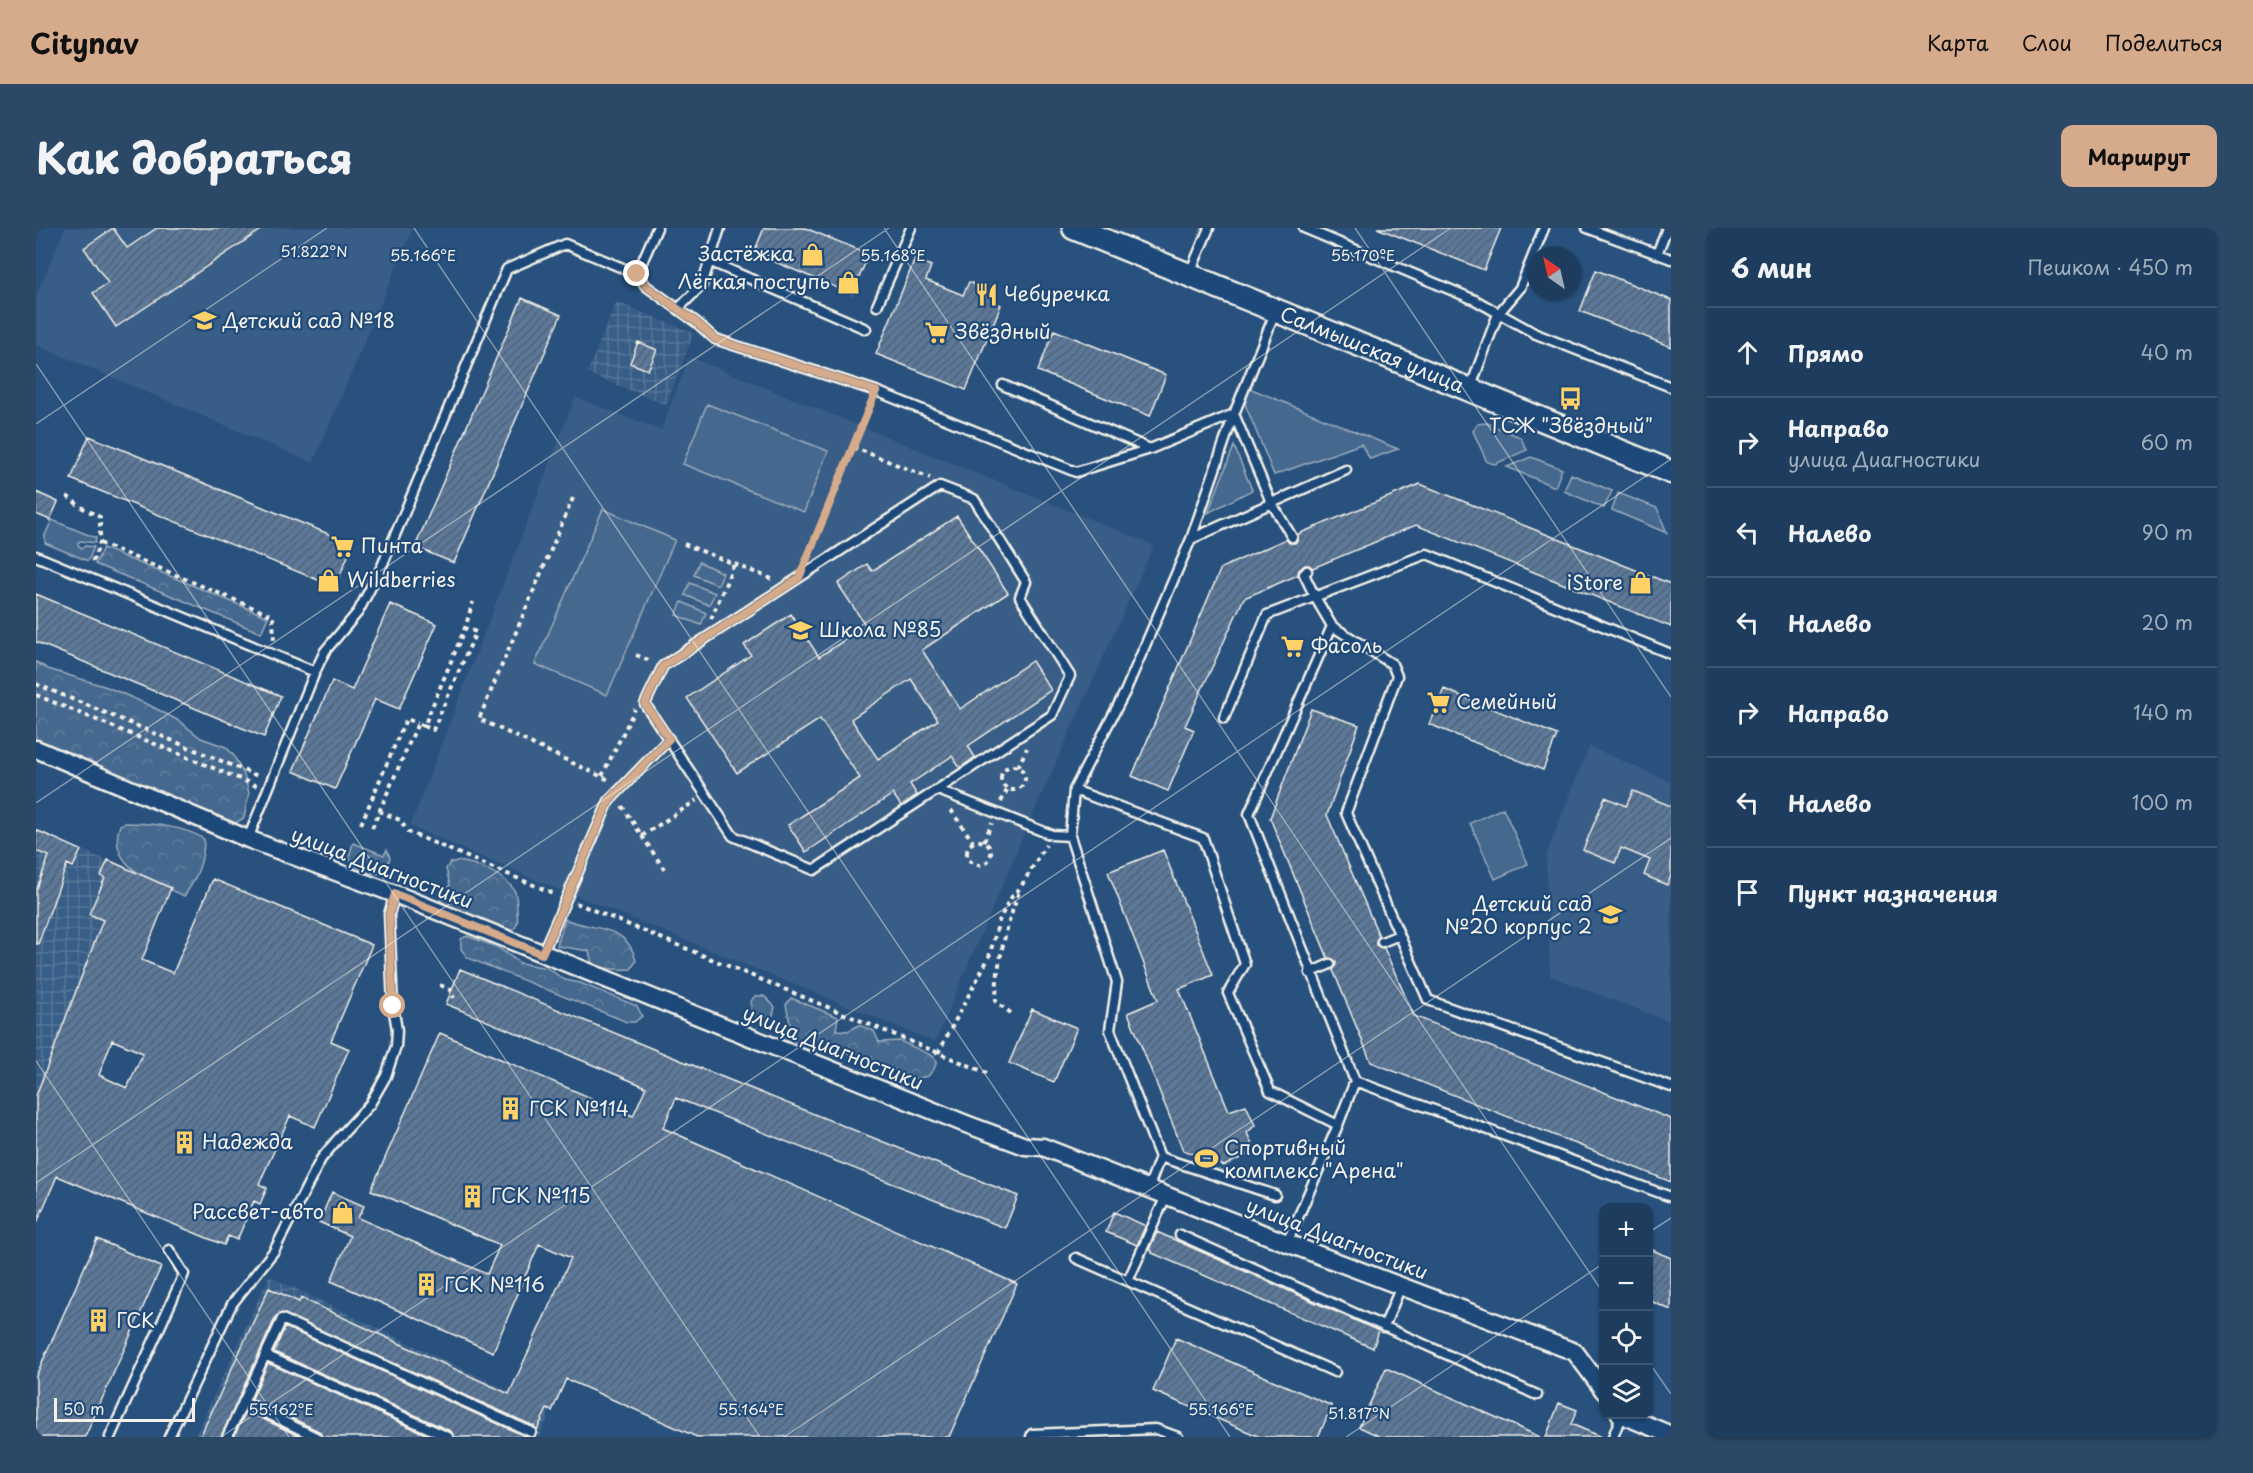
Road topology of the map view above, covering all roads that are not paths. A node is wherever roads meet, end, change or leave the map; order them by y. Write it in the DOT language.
graph roads {
  1 [pos="657,228"];
  2 [pos="720,228"];
  3 [pos="911,228"];
  4 [pos="1074,228"];
  5 [pos="1209,228"];
  6 [pos="1304,228"];
  7 [pos="1544,228"];
  8 [pos="1587,228"];
  9 [pos="1667,228"];
  10 [pos="1657,254"];
  11 [pos="1671,259"];
  12 [pos="709,261"];
  13 [pos="637,274"];
  14 [pos="1189,275"];
  15 [pos="877,306"];
  16 [pos="678,309"];
  17 [pos="1276,310"];
  18 [pos="1498,314"];
  19 [pos="866,329"];
  20 [pos="1003,386"];
  21 [pos="1671,387"];
  22 [pos="1469,390"];
  23 [pos="1234,414"];
  24 [pos="1150,449"];
  25 [pos="1346,470"];
  26 [pos="1671,472"];
  27 [pos="1271,502"];
  28 [pos="1292,537"];
  29 [pos="1191,539"];
  30 [pos="36,556"];
  31 [pos="1307,571"];
  32 [pos="1315,597"];
  33 [pos="1332,626"];
  34 [pos="1671,654"];
  35 [pos="315,672"];
  36 [pos="1224,718"];
  37 [pos="669,739"];
  38 [pos="36,749"];
  39 [pos="938,790"];
  40 [pos="1074,790"];
  41 [pos="1070,836"];
  42 [pos="248,839"];
  43 [pos="395,894"];
  44 [pos="1400,935"];
  45 [pos="1382,942"];
  46 [pos="542,954"];
  47 [pos="1330,964"];
  48 [pos="1310,973"];
  49 [pos="1355,1082"];
  50 [pos="1671,1087"];
  51 [pos="1338,1125"];
  52 [pos="1160,1157"];
  53 [pos="1148,1189"];
  54 [pos="1275,1195"];
  55 [pos="1167,1196"];
  56 [pos="1671,1197"];
  57 [pos="1180,1235"];
  58 [pos="1287,1243"];
  59 [pos="169,1250"];
  60 [pos="1076,1258"];
  61 [pos="1128,1281"];
  62 [pos="1401,1286"];
  63 [pos="1384,1327"];
  64 [pos="265,1355"];
  65 [pos="1335,1372"];
  66 [pos="1599,1384"];
  67 [pos="1537,1395"];
  68 [pos="243,1402"];
  69 [pos="1619,1419"];
  70 [pos="1630,1419"];
  71 [pos="531,1432"];
  72 [pos="1671,1435"];
  73 [pos="110,1437"];
  74 [pos="169,1437"];
  75 [pos="227,1437"];
  76 [pos="316,1437"];
  77 [pos="448,1437"];
  78 [pos="1031,1437"];
  79 [pos="1178,1437"];
  80 [pos="1613,1437"];
  1 -- 13 [label="lane"];
  2 -- 12 [label="lane"];
  3 -- 15 [label="lane"];
  4 -- 14 [label="main road, Салмышская улица"];
  5 -- 14 [label="lane"];
  6 -- 18 [label="lane"];
  7 -- 18 [label="lane"];
  8 -- 10 [label="lane"];
  9 -- 10 [label="lane"];
  10 -- 11 [label="lane"];
  12 -- 16 [label="lane"];
  12 -- 19 [label="lane"];
  13 -- 16 [label="lane"];
  13 -- 35 [label="lane"];
  14 -- 17 [label="main road, Салмышская улица"];
  16 -- 24 [label="lane"];
  17 -- 22 [label="main road, Салмышская улица"];
  17 -- 23 [label="lane"];
  18 -- 21 [label="lane"];
  18 -- 22 [label="lane"];
  20 -- 24 [label="lane"];
  22 -- 26 [label="main road, Салмышская улица"];
  23 -- 24 [label="lane"];
  23 -- 27 [label="lane"];
  23 -- 29 [label="lane"];
  25 -- 27 [label="lane"];
  27 -- 28 [label="lane"];
  27 -- 29 [label="lane"];
  29 -- 40 [label="lane"];
  30 -- 35 [label="lane"];
  31 -- 32 [label="lane"];
  32 -- 33 [label="lane"];
  32 -- 34 [label="lane"];
  32 -- 36 [label="lane"];
  33 -- 44 [label="lane"];
  33 -- 48 [label="lane"];
  35 -- 42 [label="lane"];
  37 -- 39 [label="lane"];
  37 -- 39 [label="lane"];
  37 -- 46 [label="lane"];
  38 -- 42 [label="street, улица Диагностики"];
  39 -- 41 [label="lane"];
  40 -- 41 [label="lane"];
  40 -- 51 [label="lane"];
  41 -- 52 [label="lane"];
  42 -- 43 [label="street, улица Диагностики"];
  43 -- 46 [label="street, улица Диагностики"];
  43 -- 74 [label="lane"];
  44 -- 45 [label="lane"];
  44 -- 50 [label="lane"];
  46 -- 53 [label="street, улица Диагностики"];
  47 -- 48 [label="lane"];
  48 -- 49 [label="lane"];
  49 -- 51 [label="lane"];
  49 -- 56 [label="lane"];
  51 -- 58 [label="lane"];
  52 -- 53 [label="lane"];
  52 -- 54 [label="lane"];
  53 -- 55 [label="street, улица Диагностики"];
  55 -- 58 [label="street, улица Диагностики"];
  55 -- 61 [label="lane"];
  57 -- 63 [label="lane"];
  58 -- 62 [label="street, улица Диагностики"];
  59 -- 73 [label="lane"];
  60 -- 61 [label="lane"];
  61 -- 65 [label="lane"];
  62 -- 63 [label="lane"];
  62 -- 66 [label="street, улица Диагностики"];
  63 -- 67 [label="lane"];
  64 -- 68 [label="lane"];
  64 -- 71 [label="lane"];
  64 -- 77 [label="lane"];
  68 -- 75 [label="lane"];
  68 -- 76 [label="lane"];
  69 -- 80 [label="lane"];
  70 -- 72 [label="street"];
  78 -- 79 [label="lane"];
}
